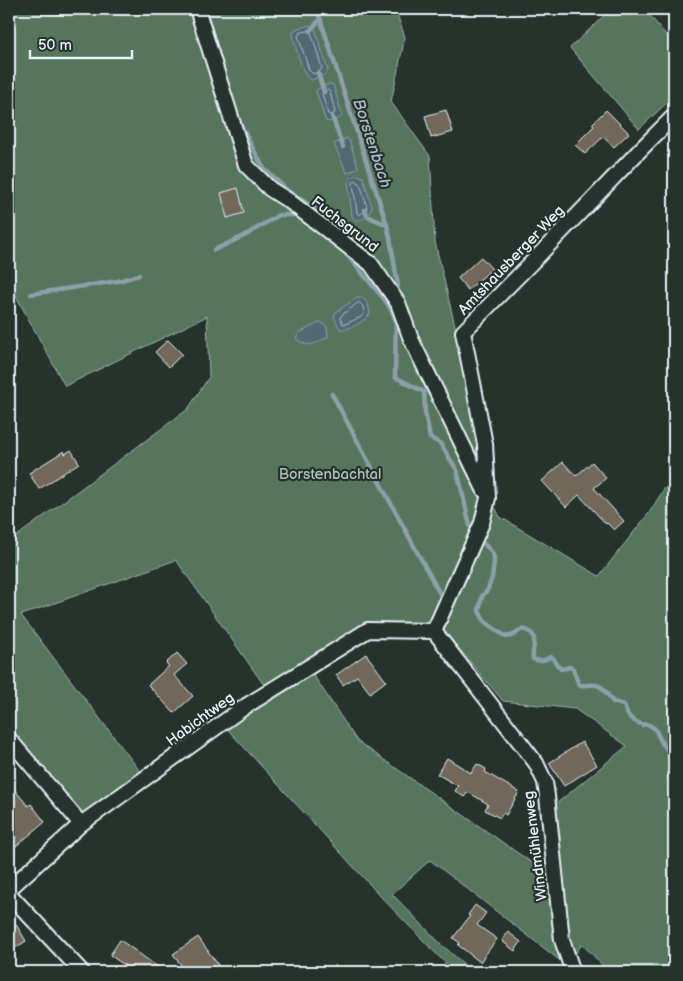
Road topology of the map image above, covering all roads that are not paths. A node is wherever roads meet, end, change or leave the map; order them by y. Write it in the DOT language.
graph roads {
  1 [pos="197,9"];
  2 [pos="674,116"];
  3 [pos="488,498"];
  4 [pos="434,630"];
  5 [pos="9,739"];
  6 [pos="81,824"];
  7 [pos="9,889"];
  8 [pos="9,894"];
  9 [pos="82,972"];
  10 [pos="572,972"];
  1 -- 3 [label="street, Fuchsgrund"];
  2 -- 3 [label="street, Amtshausberger Weg"];
  3 -- 4 [label="street, Amtshausberger Weg"];
  4 -- 6 [label="street, Habichtweg"];
  4 -- 10 [label="street, Windmühlenweg"];
  5 -- 6 [label="street"];
  6 -- 7 [label="street, Habichtweg"];
  8 -- 9 [label="street"];
}
